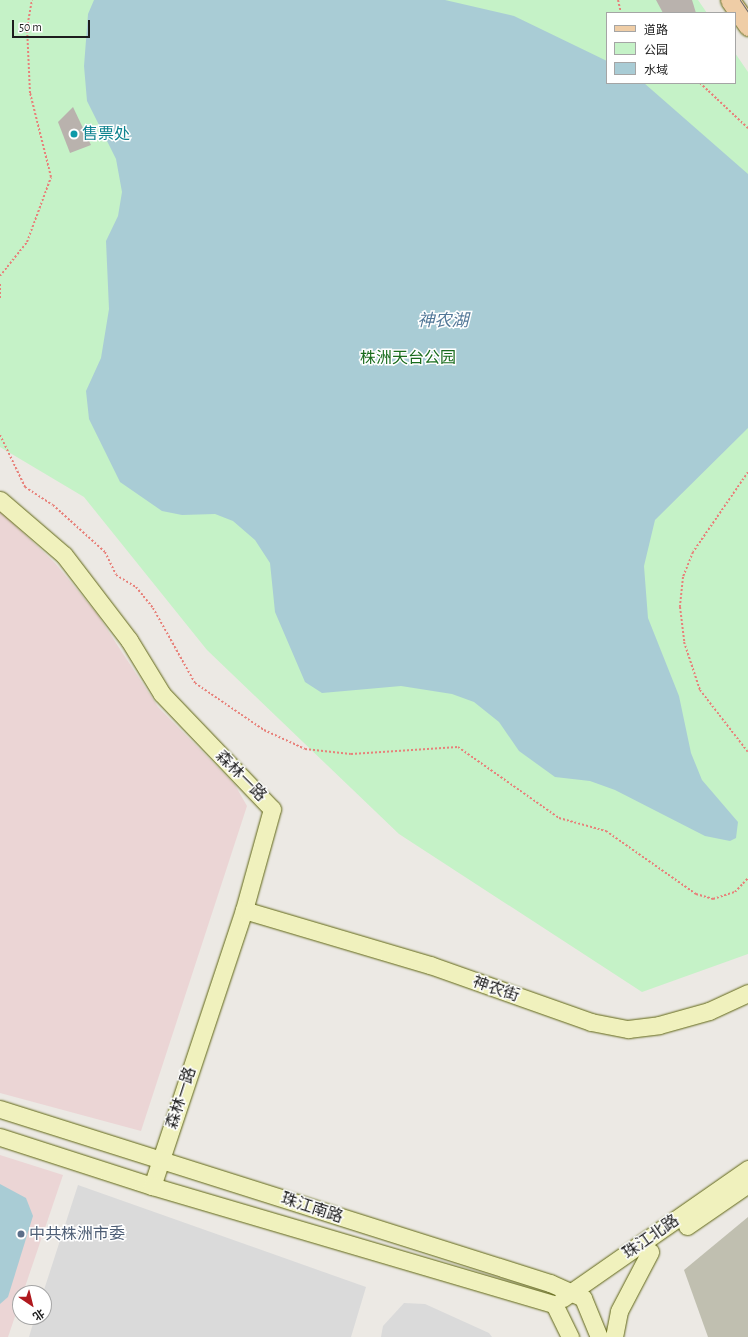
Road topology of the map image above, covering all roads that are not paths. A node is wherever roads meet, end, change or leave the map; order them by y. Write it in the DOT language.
graph roads {
  1 [pos="730,0"];
  2 [pos="748,26"];
  3 [pos="0,500"];
  4 [pos="246,905"];
  5 [pos="748,984"];
  6 [pos="748,993"];
  7 [pos="0,1108"];
  8 [pos="0,1137"];
  9 [pos="161,1160"];
  10 [pos="748,1169"];
  11 [pos="748,1184"];
  12 [pos="152,1186"];
  13 [pos="650,1252"];
  14 [pos="576,1296"];
  15 [pos="557,1309"];
  16 [pos="570,1337"];
  17 [pos="599,1337"];
  18 [pos="614,1337"];
  1 -- 2 [label="main road"];
  3 -- 4 [label="street, 森林一路"];
  4 -- 5 [label="street, 神农街"];
  4 -- 6 [label="street, 神农街"];
  4 -- 9 [label="street, 森林一路"];
  7 -- 9 [label="street, 珠江南路"];
  8 -- 12 [label="street, 珠江南路"];
  9 -- 12 [label="street, 森林一路"];
  9 -- 14 [label="street, 珠江南路"];
  10 -- 14 [label="street, 珠江北路"];
  11 -- 13 [label="street, 珠江北路"];
  12 -- 15 [label="street, 珠江南路"];
  13 -- 14 [label="street, 珠江北路"];
  13 -- 18 [label="street"];
  14 -- 15 [label="street, 珠江北路"];
  14 -- 17 [label="street"];
  15 -- 16 [label="street"];
}
